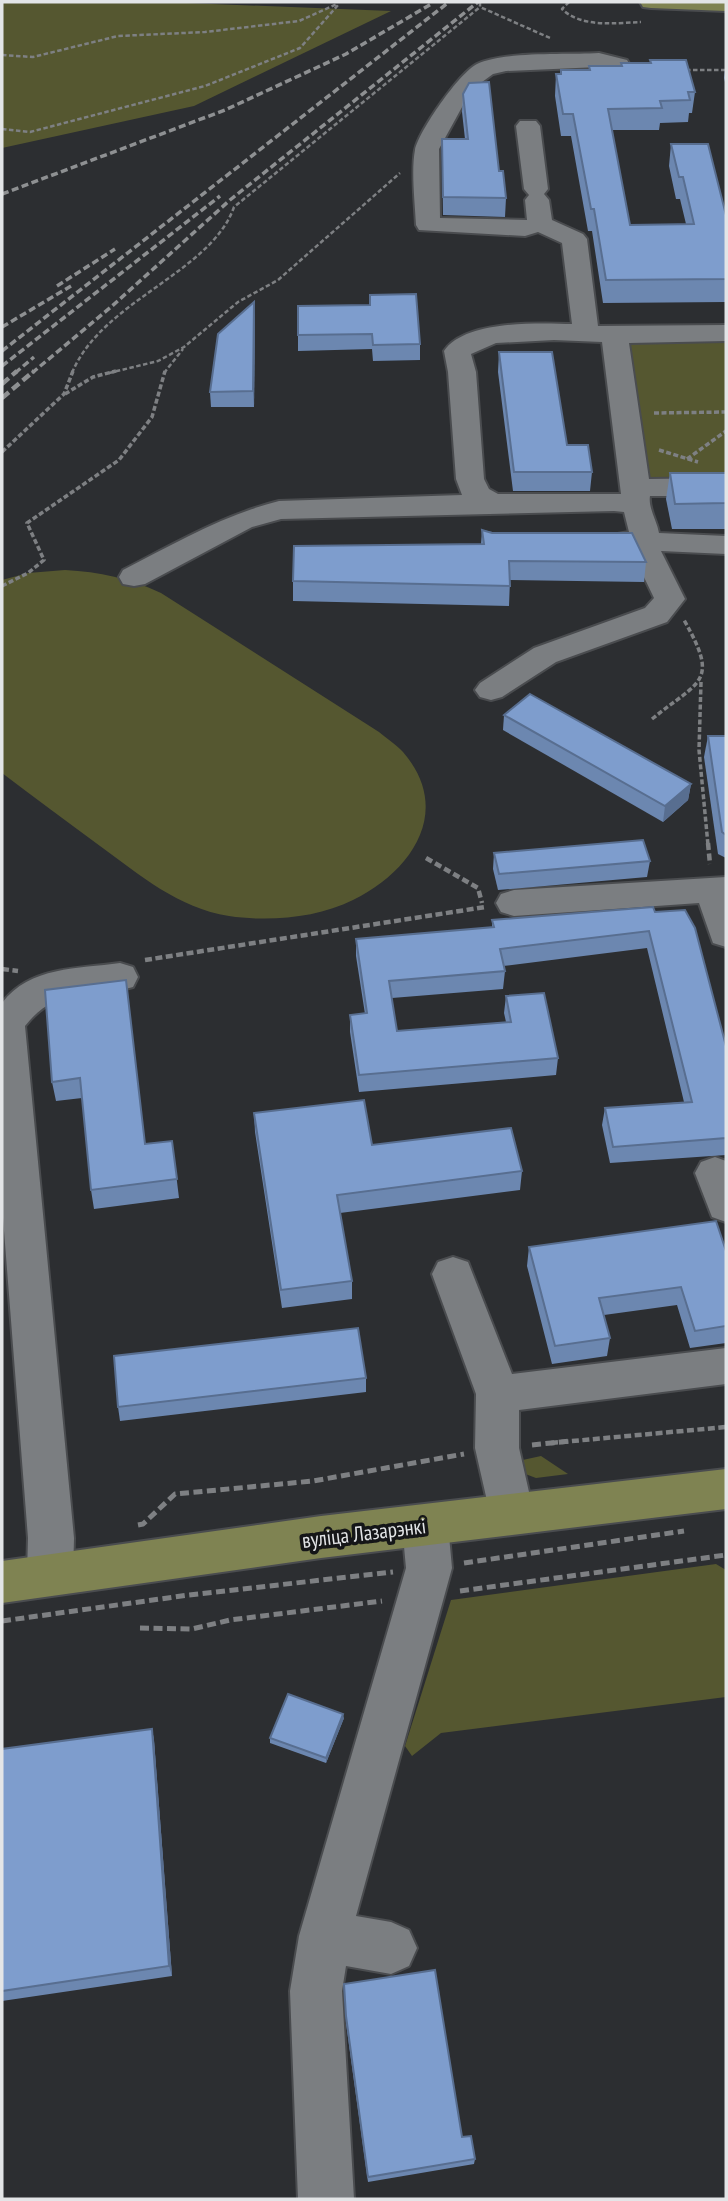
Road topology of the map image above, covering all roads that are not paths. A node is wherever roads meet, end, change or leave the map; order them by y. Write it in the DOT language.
graph roads {
  1 [pos="651,2"];
  2 [pos="726,5"];
  3 [pos="609,63"];
  4 [pos="528,126"];
  5 [pos="538,204"];
  6 [pos="549,308"];
  7 [pos="584,323"];
  8 [pos="726,333"];
  9 [pos="614,335"];
  10 [pos="726,487"];
  11 [pos="640,494"];
  12 [pos="493,503"];
  13 [pos="600,541"];
  14 [pos="643,541"];
  15 [pos="726,545"];
  16 [pos="134,577"];
  17 [pos="492,690"];
  18 [pos="720,889"];
  19 [pos="499,905"];
  20 [pos="726,934"];
  21 [pos="130,969"];
  22 [pos="453,1274"];
  23 [pos="726,1366"];
  24 [pos="498,1394"];
  25 [pos="726,1489"];
  26 [pos="512,1514"];
  27 [pos="427,1547"];
  28 [pos="50,1575"];
  29 [pos="2,1582"];
  30 [pos="325,1936"];
  31 [pos="391,1948"];
  32 [pos="326,2199"];
  1 -- 2 [label="main road"];
  3 -- 5 [label="lane"];
  4 -- 5 [label="lane"];
  5 -- 7 [label="lane"];
  6 -- 7 [label="lane"];
  7 -- 9 [label="lane"];
  7 -- 12 [label="lane"];
  8 -- 9 [label="lane"];
  9 -- 11 [label="lane"];
  10 -- 11 [label="lane"];
  11 -- 12 [label="lane"];
  11 -- 14 [label="lane"];
  12 -- 16 [label="lane"];
  13 -- 14 [label="lane"];
  14 -- 15 [label="lane"];
  14 -- 17 [label="lane"];
  18 -- 19 [label="lane"];
  18 -- 20 [label="lane"];
  21 -- 28 [label="lane"];
  22 -- 24 [label="lane"];
  23 -- 24 [label="lane"];
  24 -- 26 [label="lane"];
  25 -- 26 [label="main road, вуліца Лазарэнкі"];
  26 -- 27 [label="main road, вуліца Лазарэнкі"];
  27 -- 28 [label="main road, вуліца Лазарэнкі"];
  27 -- 30 [label="lane"];
  28 -- 29 [label="main road, вуліца Лазарэнкі"];
  30 -- 31 [label="lane"];
  30 -- 32 [label="lane"];
}
